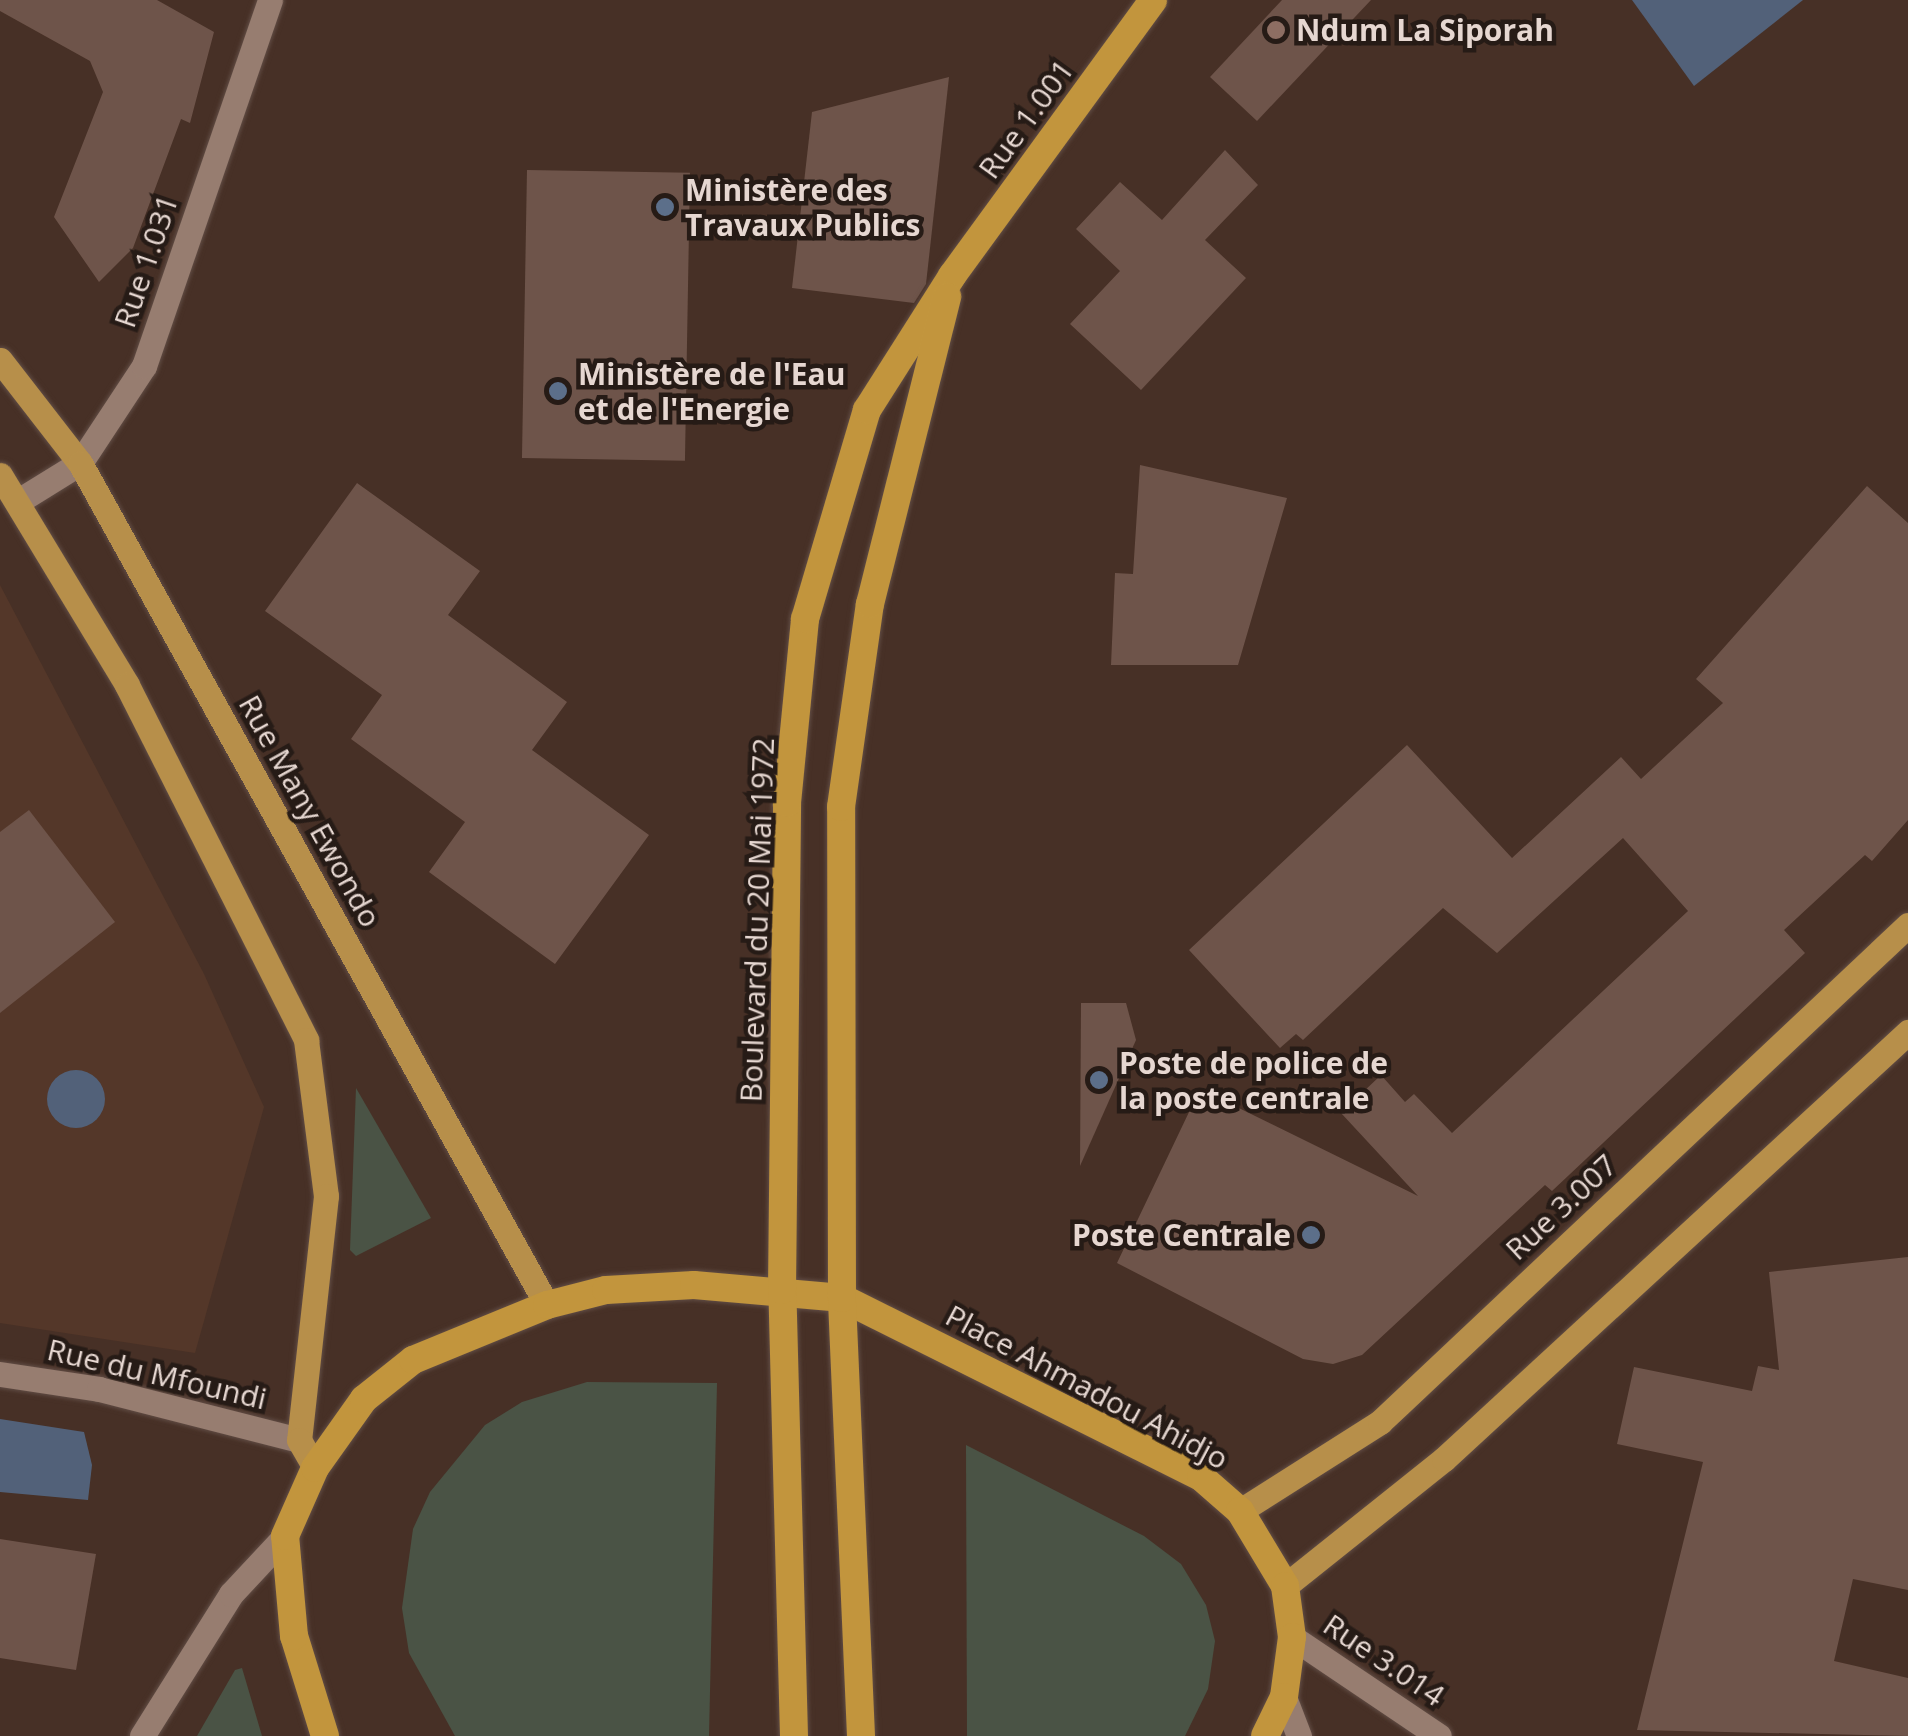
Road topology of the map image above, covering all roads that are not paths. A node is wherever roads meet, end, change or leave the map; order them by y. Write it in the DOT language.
graph roads {
  1 [pos="270,0"];
  2 [pos="1153,0"];
  3 [pos="952,276"];
  4 [pos="0,360"];
  5 [pos="80,464"];
  6 [pos="0,475"];
  7 [pos="20,500"];
  8 [pos="1908,925"];
  9 [pos="1908,1032"];
  10 [pos="782,1290"];
  11 [pos="842,1298"];
  12 [pos="547,1305"];
  13 [pos="0,1374"];
  14 [pos="299,1440"];
  15 [pos="316,1468"];
  16 [pos="1240,1510"];
  17 [pos="285,1536"];
  18 [pos="1285,1586"];
  19 [pos="1292,1637"];
  20 [pos="1284,1697"];
  21 [pos="142,1736"];
  22 [pos="325,1736"];
  23 [pos="794,1736"];
  24 [pos="861,1736"];
  25 [pos="1265,1736"];
  26 [pos="1299,1736"];
  27 [pos="1439,1736"];
  1 -- 5 [label="street, Rue 1.031"];
  2 -- 3 [label="highway, Rue 1.001"];
  3 -- 10 [label="highway, Boulevard du 20 Mai 1972"];
  3 -- 11 [label="highway"];
  4 -- 5 [label="main road, Rue Many Ewondo"];
  5 -- 7 [label="street, Rue 1.031"];
  5 -- 12 [label="main road, Rue Many Ewondo"];
  6 -- 7 [label="main road"];
  7 -- 14 [label="main road"];
  8 -- 16 [label="main road, Rue 3.007"];
  9 -- 18 [label="main road"];
  10 -- 11 [label="highway, Place Ahmadou Ahidjo"];
  10 -- 12 [label="highway, Place Ahmadou Ahidjo"];
  10 -- 23 [label="highway, Boulevard du 20 Mai 1972"];
  11 -- 16 [label="highway, Place Ahmadou Ahidjo"];
  11 -- 24 [label="highway"];
  12 -- 15 [label="highway, Place Ahmadou Ahidjo"];
  13 -- 14 [label="street, Rue du Mfoundi"];
  14 -- 15 [label="main road"];
  15 -- 17 [label="highway, Place Ahmadou Ahidjo"];
  16 -- 18 [label="highway, Place Ahmadou Ahidjo"];
  17 -- 21 [label="street"];
  17 -- 22 [label="highway, Place Ahmadou Ahidjo"];
  18 -- 19 [label="highway, Place Ahmadou Ahidjo"];
  19 -- 20 [label="highway, Place Ahmadou Ahidjo"];
  19 -- 27 [label="street, Rue 3.014"];
  20 -- 25 [label="highway, Place Ahmadou Ahidjo"];
  20 -- 26 [label="street"];
}
